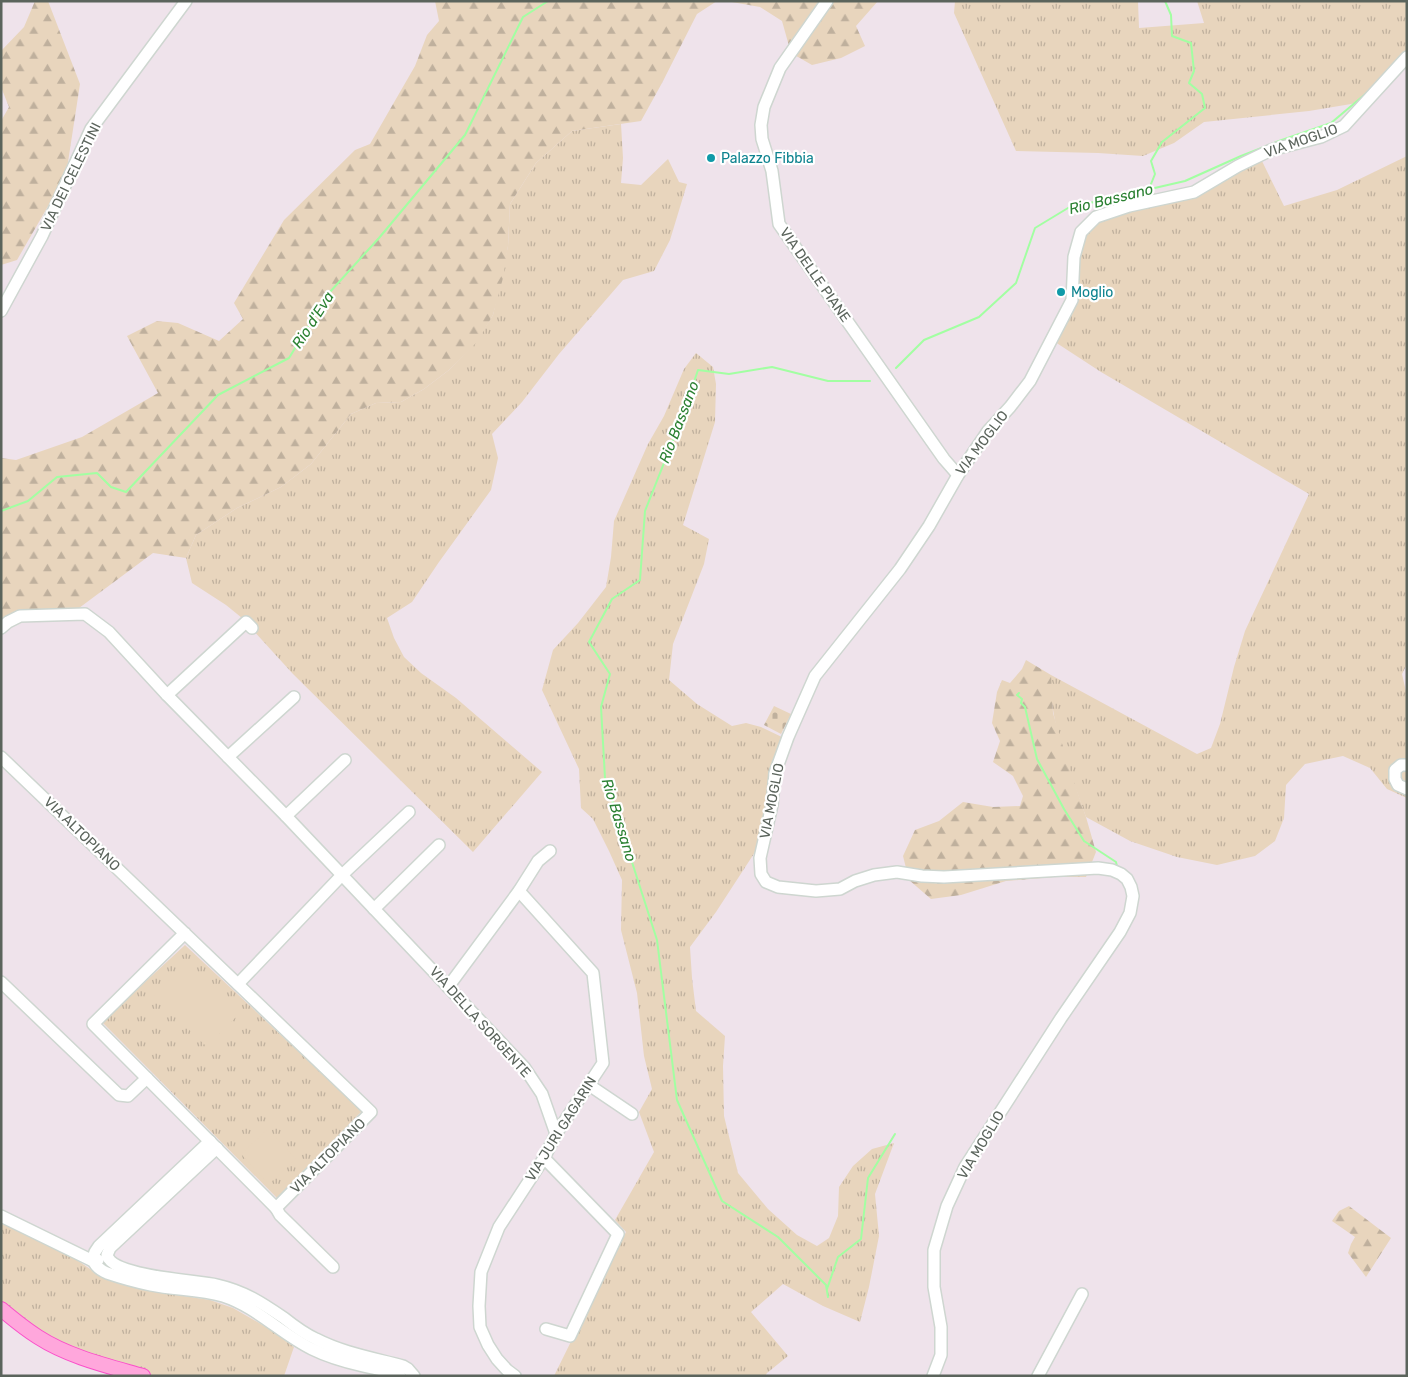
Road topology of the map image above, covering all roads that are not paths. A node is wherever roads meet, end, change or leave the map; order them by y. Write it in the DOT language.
graph roads {
  1 [pos="186,1"];
  2 [pos="827,1"];
  3 [pos="1407,58"];
  4 [pos="1,311"];
  5 [pos="958,475"];
  6 [pos="1,628"];
  7 [pos="252,628"];
  8 [pos="167,696"];
  9 [pos="294,697"];
  10 [pos="1,757"];
  11 [pos="228,758"];
  12 [pos="345,760"];
  13 [pos="1407,765"];
  14 [pos="1407,789"];
  15 [pos="409,812"];
  16 [pos="286,816"];
  17 [pos="439,845"];
  18 [pos="550,850"];
  19 [pos="342,875"];
  20 [pos="518,891"];
  21 [pos="374,909"];
  22 [pos="184,933"];
  23 [pos="1,982"];
  24 [pos="238,984"];
  25 [pos="448,987"];
  26 [pos="147,1078"];
  27 [pos="589,1085"];
  28 [pos="632,1114"];
  29 [pos="556,1134"];
  30 [pos="214,1145"];
  31 [pos="544,1158"];
  32 [pos="276,1208"];
  33 [pos="1,1216"];
  34 [pos="107,1258"];
  35 [pos="93,1261"];
  36 [pos="333,1267"];
  37 [pos="1082,1294"];
  38 [pos="1,1310"];
  39 [pos="546,1329"];
  40 [pos="143,1376"];
  41 [pos="400,1376"];
  42 [pos="414,1376"];
  43 [pos="515,1376"];
  44 [pos="934,1376"];
  45 [pos="1038,1376"];
  1 -- 4 [label="street, VIA DEI CELESTINI"];
  2 -- 5 [label="street, VIA DELLE PIANE"];
  3 -- 5 [label="street, VIA MOGLIO"];
  5 -- 44 [label="street, VIA MOGLIO"];
  6 -- 8 [label="street"];
  7 -- 8 [label="street"];
  8 -- 11 [label="street"];
  9 -- 11 [label="street"];
  10 -- 22 [label="street, VIA ALTOPIANO"];
  11 -- 16 [label="street"];
  12 -- 16 [label="street"];
  13 -- 14 [label="street"];
  15 -- 19 [label="street"];
  16 -- 19 [label="street"];
  17 -- 21 [label="street"];
  18 -- 20 [label="street"];
  19 -- 21 [label="street"];
  19 -- 24 [label="street"];
  20 -- 25 [label="street"];
  20 -- 27 [label="street, VIA JURI GAGARIN"];
  21 -- 25 [label="street, VIA DELLA SORGENTE"];
  22 -- 24 [label="street, VIA ALTOPIANO"];
  22 -- 26 [label="street"];
  23 -- 26 [label="street"];
  24 -- 32 [label="street, VIA ALTOPIANO"];
  25 -- 29 [label="street, VIA DELLA SORGENTE"];
  26 -- 30 [label="street"];
  27 -- 28 [label="street"];
  27 -- 29 [label="street, VIA JURI GAGARIN"];
  29 -- 31 [label="street, VIA JURI GAGARIN"];
  30 -- 32 [label="street"];
  30 -- 34 [label="street"];
  30 -- 35 [label="street"];
  31 -- 39 [label="street"];
  31 -- 43 [label="street, VIA JURI GAGARIN"];
  32 -- 36 [label="street"];
  33 -- 35 [label="street"];
  34 -- 35 [label="street"];
  34 -- 42 [label="street"];
  35 -- 41 [label="street"];
  37 -- 45 [label="street"];
  38 -- 40 [label="main road"];
}
